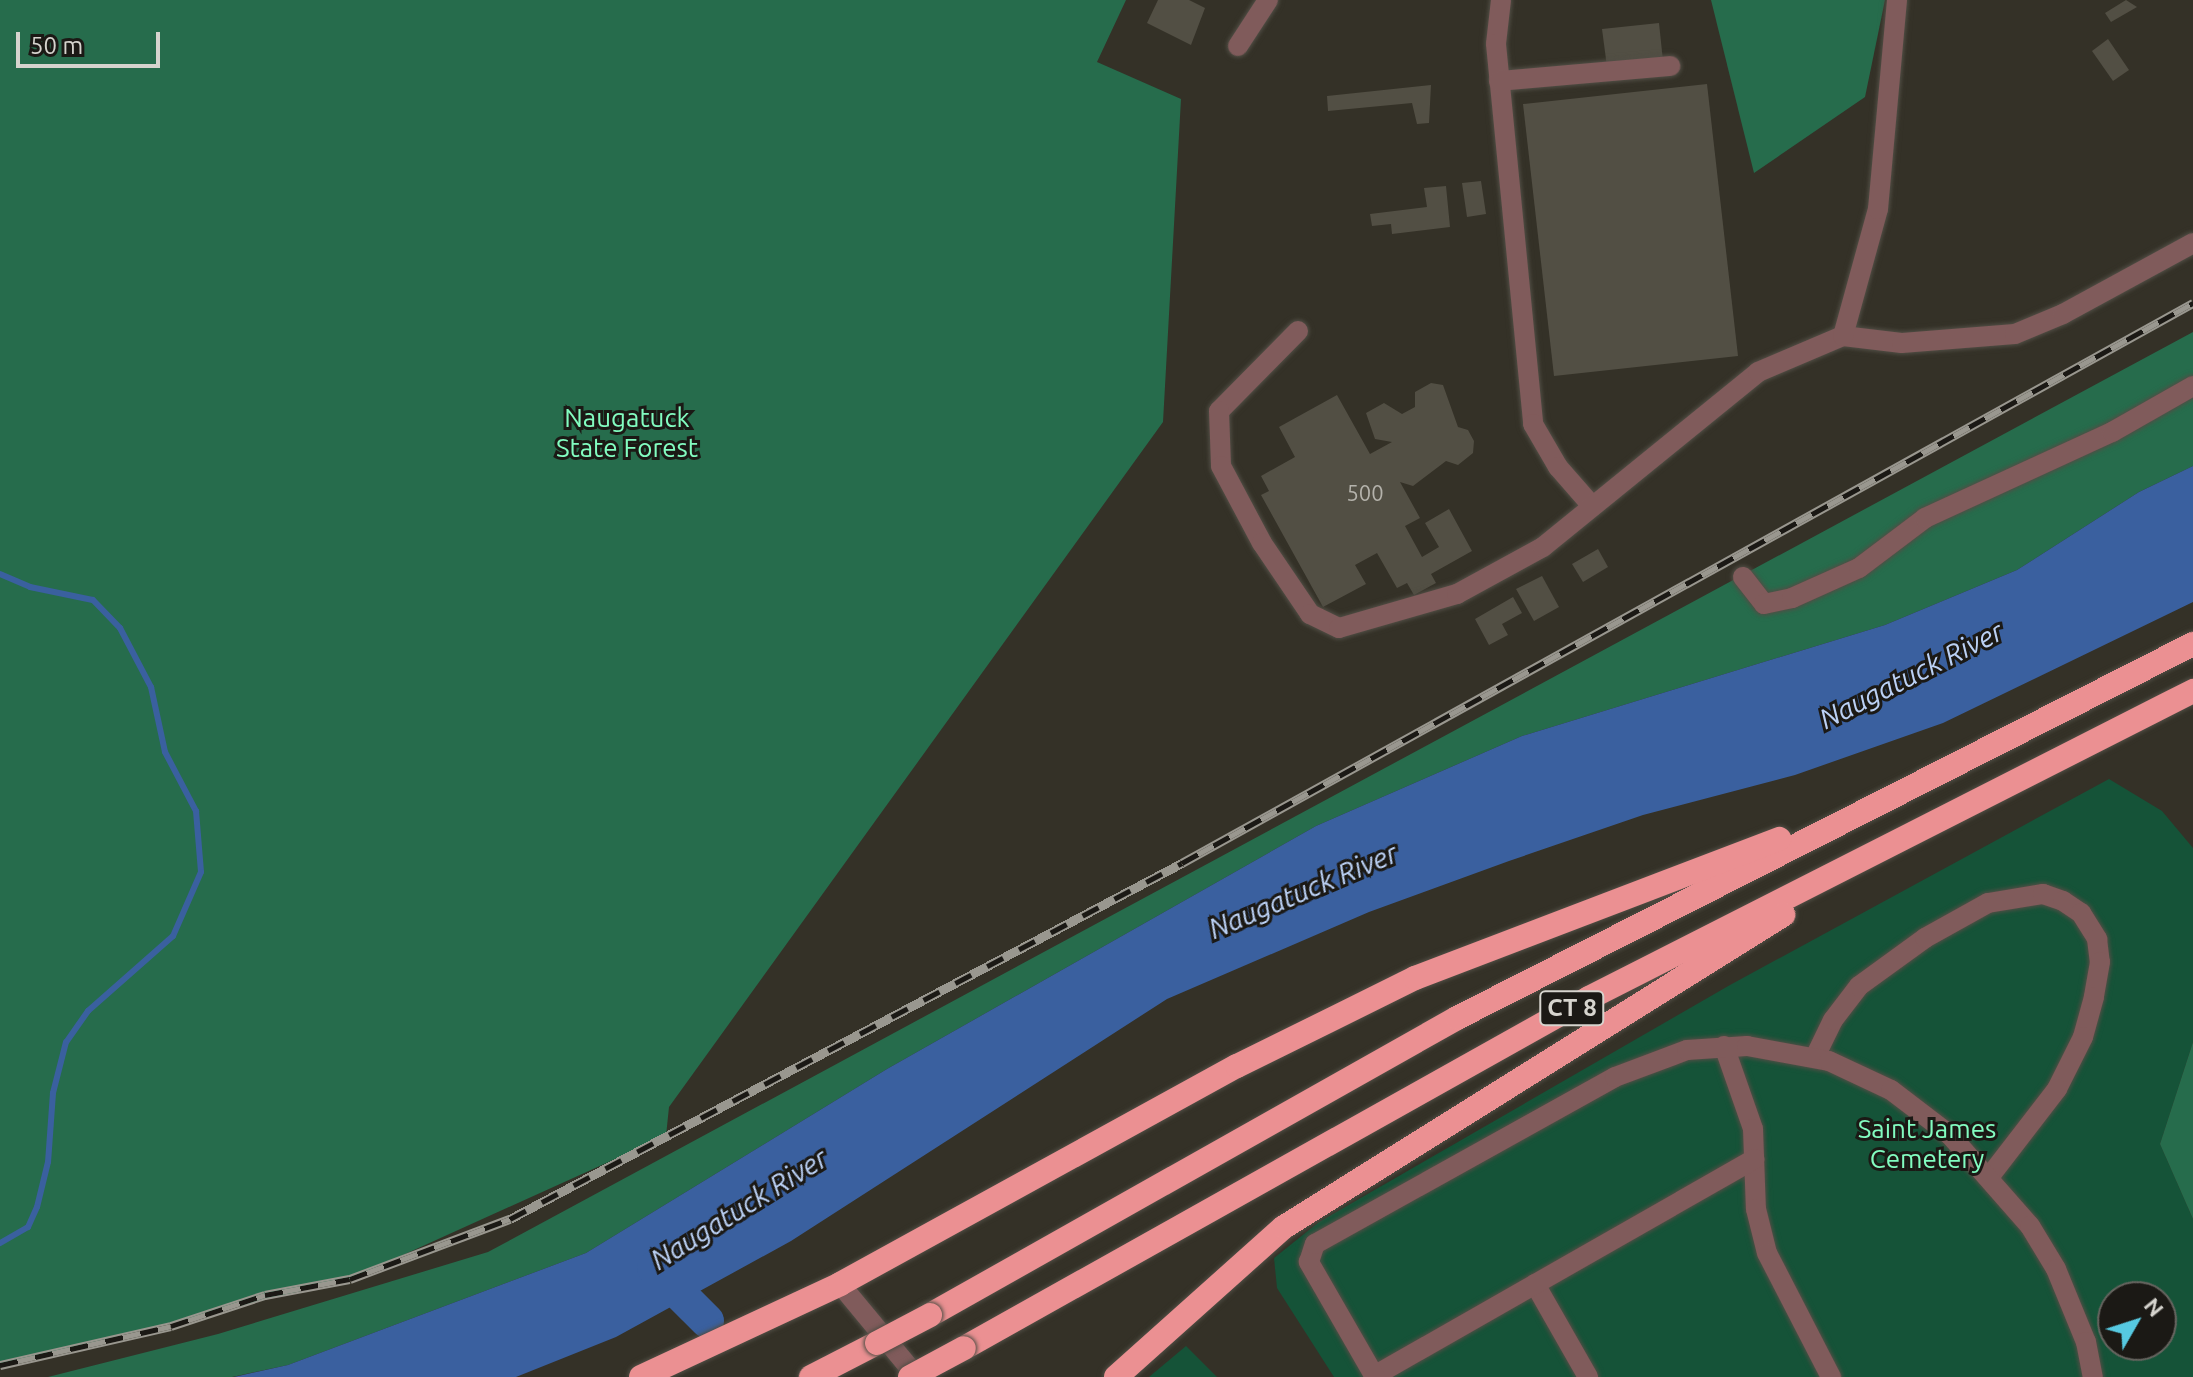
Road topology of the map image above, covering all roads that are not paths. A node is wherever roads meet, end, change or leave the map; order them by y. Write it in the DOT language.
graph roads {
  1 [pos="1268,0"];
  2 [pos="1501,0"];
  3 [pos="1897,0"];
  4 [pos="1238,46"];
  5 [pos="1670,66"];
  6 [pos="1499,81"];
  7 [pos="2193,243"];
  8 [pos="1298,331"];
  9 [pos="1843,336"];
  10 [pos="2193,386"];
  11 [pos="1592,506"];
  12 [pos="1743,577"];
  13 [pos="2193,644"];
  14 [pos="2193,691"];
  15 [pos="1897,793"];
  16 [pos="1936,821"];
  17 [pos="1724,1046"];
  18 [pos="1815,1057"];
  19 [pos="1754,1159"];
  20 [pos="1990,1176"];
  21 [pos="840,1284"];
  22 [pos="1535,1284"];
  23 [pos="822,1372"];
  24 [pos="641,1377"];
  25 [pos="910,1377"];
  26 [pos="917,1377"];
  27 [pos="1116,1377"];
  28 [pos="1375,1377"];
  29 [pos="1588,1377"];
  30 [pos="1831,1377"];
  31 [pos="2093,1377"];
  1 -- 4 [label="street"];
  2 -- 6 [label="street"];
  3 -- 9 [label="street"];
  5 -- 6 [label="street"];
  6 -- 11 [label="street"];
  7 -- 9 [label="street"];
  8 -- 11 [label="street"];
  9 -- 11 [label="street"];
  10 -- 12 [label="street"];
  13 -- 15 [label="highway, CT 8"];
  14 -- 16 [label="highway, CT 8"];
  15 -- 21 [label="highway"];
  15 -- 23 [label="highway, CT 8, bridge"];
  16 -- 25 [label="highway, CT 8, bridge"];
  16 -- 27 [label="highway"];
  17 -- 18 [label="street"];
  17 -- 19 [label="street"];
  17 -- 28 [label="street"];
  18 -- 20 [label="street"];
  18 -- 20 [label="street"];
  19 -- 22 [label="street"];
  19 -- 30 [label="street"];
  20 -- 31 [label="street"];
  21 -- 24 [label="highway"];
  21 -- 26 [label="street"];
  22 -- 28 [label="street"];
  22 -- 29 [label="street"];
}
